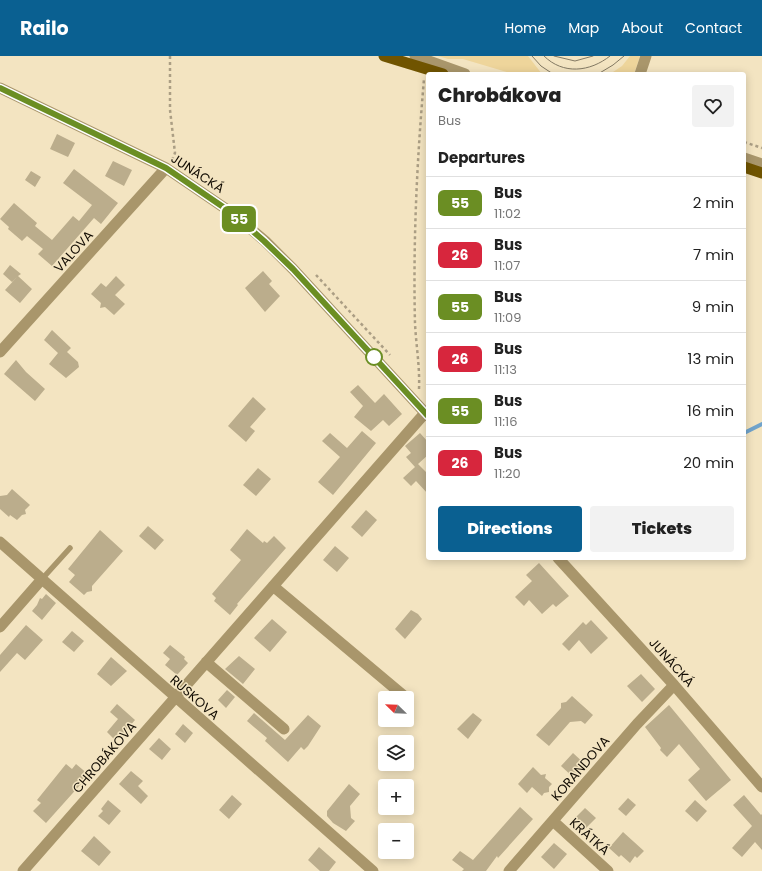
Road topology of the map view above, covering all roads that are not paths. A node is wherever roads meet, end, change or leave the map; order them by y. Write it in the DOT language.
graph roads {
  1 [pos="384,56"];
  2 [pos="415,56"];
  3 [pos="646,56"];
  4 [pos="437,72"];
  5 [pos="459,72"];
  6 [pos="641,72"];
  7 [pos="0,88"];
  8 [pos="746,159"];
  9 [pos="762,164"];
  10 [pos="166,168"];
  11 [pos="746,168"];
  12 [pos="762,173"];
  13 [pos="0,352"];
  14 [pos="426,415"];
  15 [pos="0,542"];
  16 [pos="70,548"];
  17 [pos="560,560"];
  18 [pos="42,579"];
  19 [pos="274,586"];
  20 [pos="0,627"];
  21 [pos="206,662"];
  22 [pos="674,685"];
  23 [pos="398,691"];
  24 [pos="175,698"];
  25 [pos="284,729"];
  26 [pos="762,787"];
  27 [pos="553,821"];
  28 [pos="23,871"];
  29 [pos="373,871"];
  30 [pos="509,871"];
  31 [pos="608,871"];
  1 -- 4 [label="main road"];
  2 -- 5 [label="street"];
  3 -- 6 [label="street"];
  7 -- 10 [label="street, JUNÁCKÁ"];
  8 -- 9 [label="street"];
  10 -- 13 [label="street, VALOVA"];
  10 -- 14 [label="street, JUNÁCKÁ"];
  11 -- 12 [label="main road"];
  14 -- 19 [label="street, CHROBÁKOVA"];
  15 -- 18 [label="street, RUSKOVA"];
  16 -- 18 [label="lane"];
  17 -- 22 [label="street, JUNÁCKÁ"];
  18 -- 20 [label="street"];
  18 -- 24 [label="street, RUSKOVA"];
  19 -- 21 [label="street, CHROBÁKOVA"];
  19 -- 23 [label="street"];
  21 -- 24 [label="street, CHROBÁKOVA"];
  21 -- 25 [label="street"];
  22 -- 26 [label="street, JUNÁCKÁ"];
  22 -- 27 [label="street, KORANDOVA"];
  24 -- 28 [label="street, CHROBÁKOVA"];
  24 -- 29 [label="street, RUSKOVA"];
  27 -- 30 [label="street, KORANDOVA"];
  27 -- 31 [label="street, KRÁTKÁ"];
}
